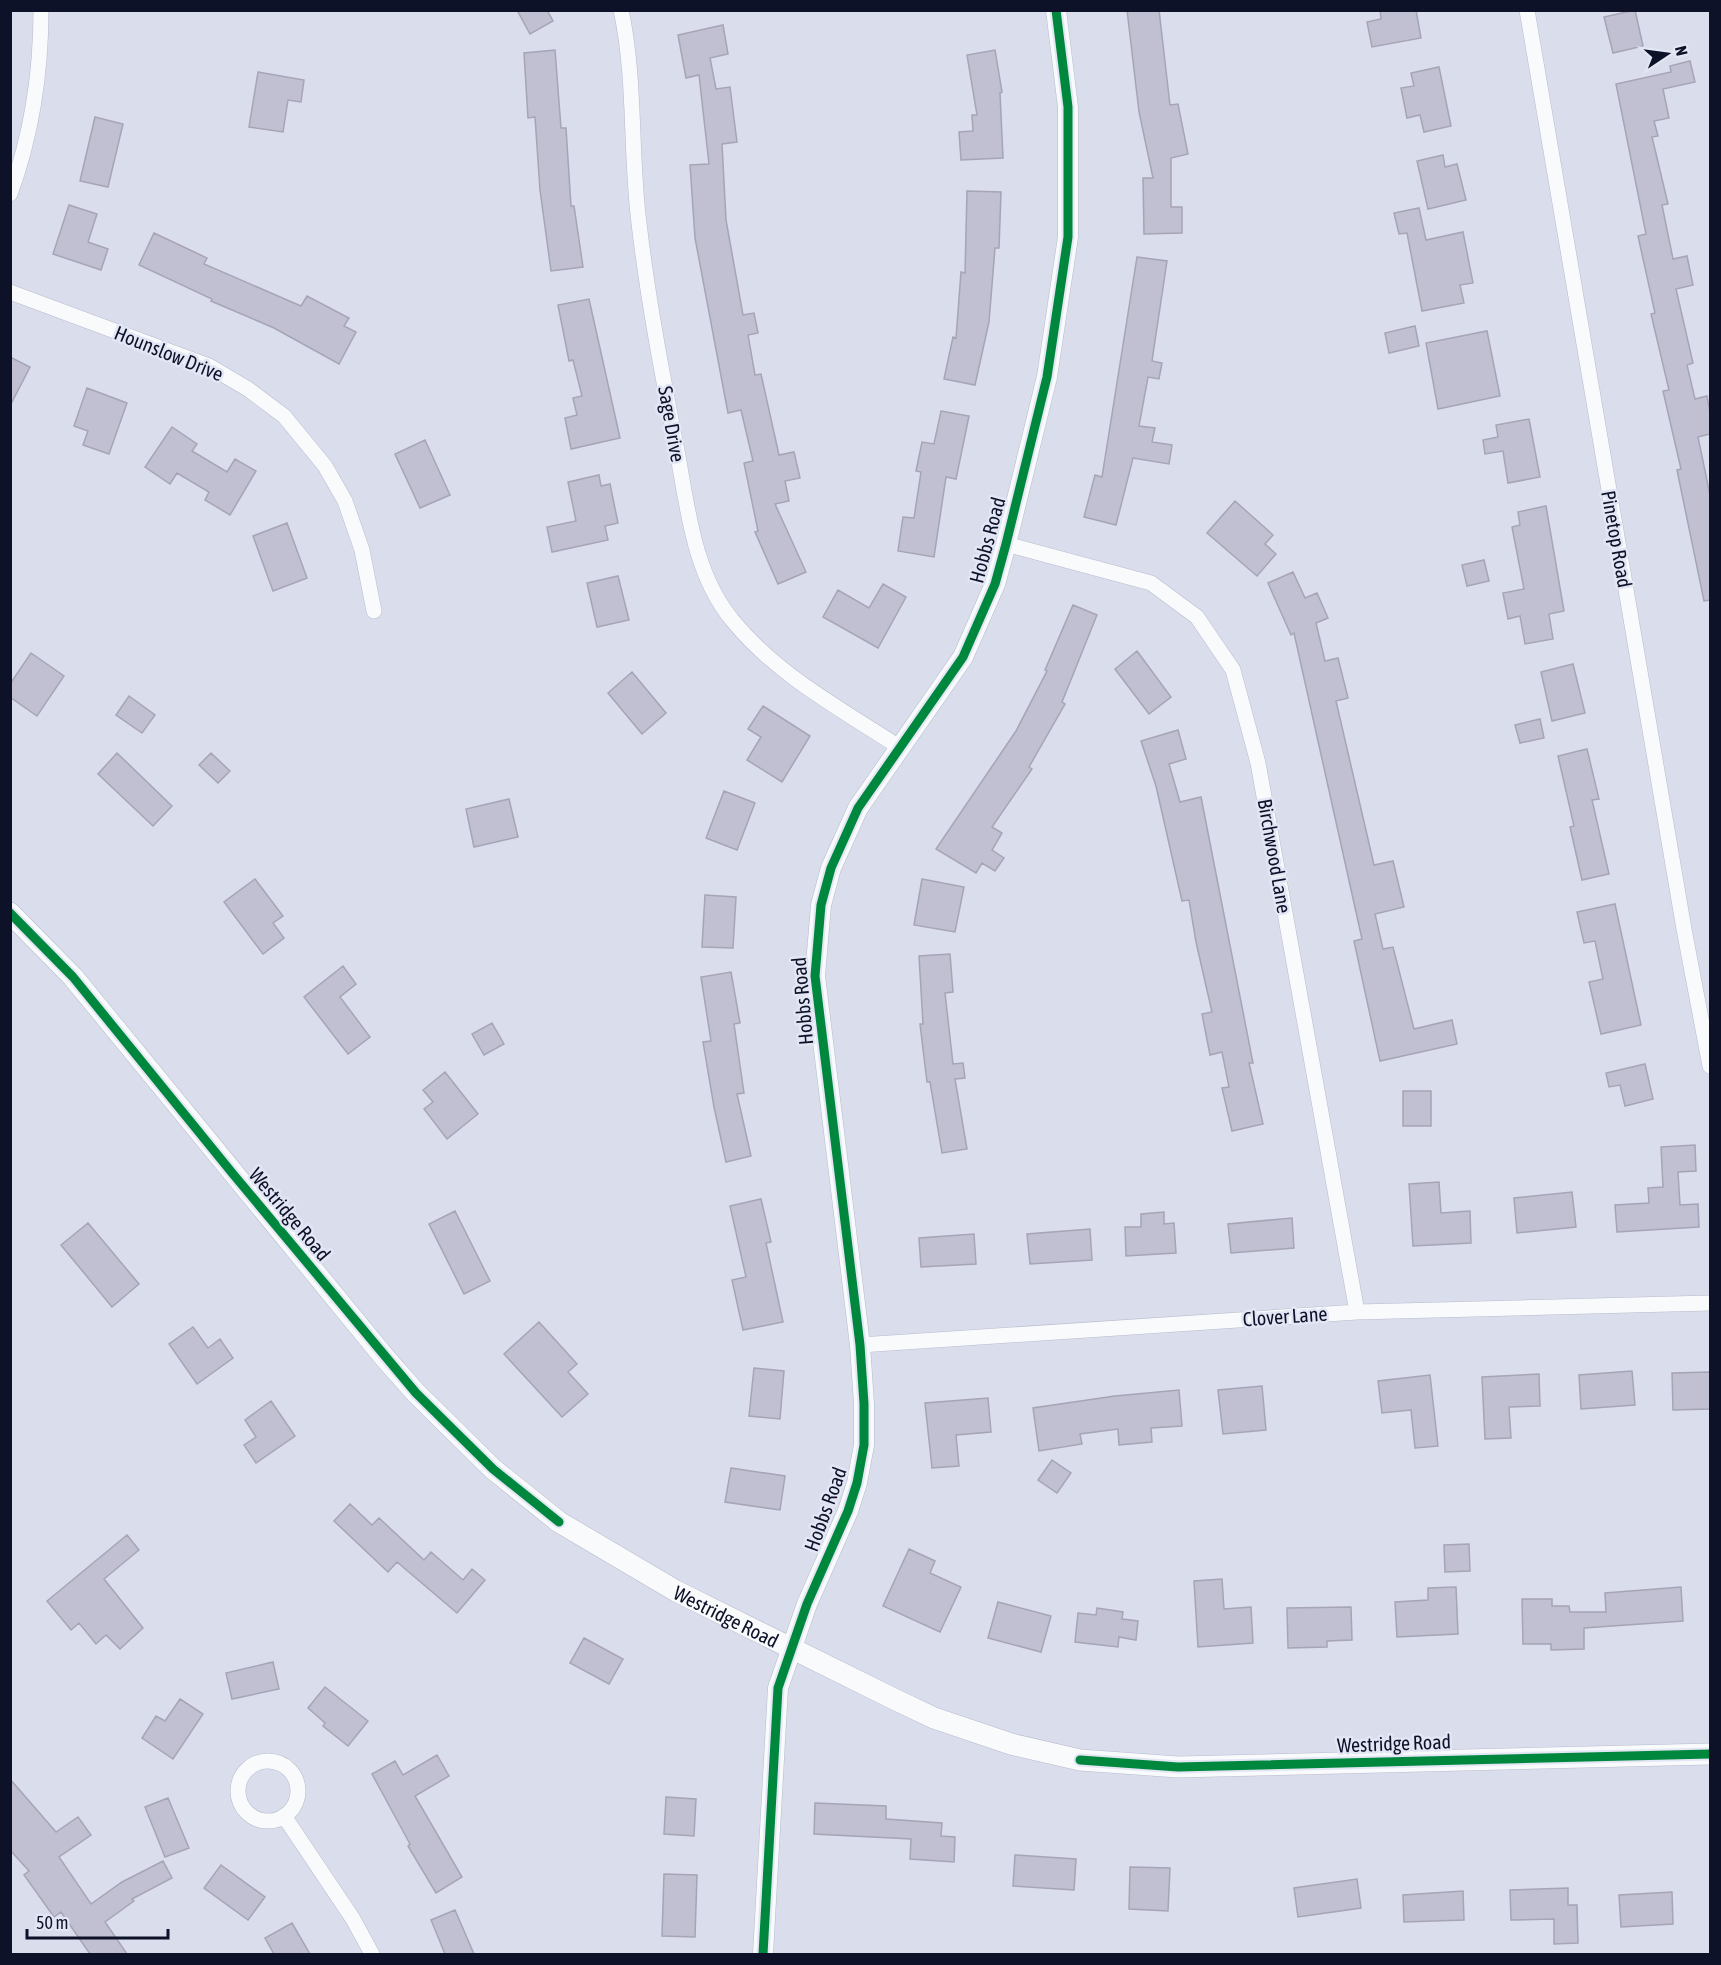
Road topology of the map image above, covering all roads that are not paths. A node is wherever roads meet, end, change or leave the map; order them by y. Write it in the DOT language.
graph roads {
  1 [pos="41,10"];
  2 [pos="621,10"];
  3 [pos="1056,10"];
  4 [pos="1527,10"];
  5 [pos="10,194"];
  6 [pos="10,292"];
  7 [pos="1006,544"];
  8 [pos="374,611"];
  9 [pos="899,747"];
  10 [pos="10,913"];
  11 [pos="1710,1066"];
  12 [pos="1710,1303"];
  13 [pos="1357,1312"];
  14 [pos="860,1345"];
  15 [pos="791,1648"];
  16 [pos="1710,1754"];
  17 [pos="284,1816"];
  18 [pos="372,1954"];
  19 [pos="763,1954"];
  1 -- 5 [label="street"];
  2 -- 9 [label="street, Sage Drive"];
  3 -- 7 [label="street, Hobbs Road"];
  4 -- 11 [label="street, Pinetop Road"];
  6 -- 8 [label="street, Hounslow Drive"];
  7 -- 9 [label="street, Hobbs Road"];
  7 -- 13 [label="street, Birchwood Lane"];
  9 -- 14 [label="street, Hobbs Road"];
  10 -- 15 [label="main road, Westridge Road"];
  12 -- 13 [label="street, Clover Lane"];
  13 -- 14 [label="street, Clover Lane"];
  14 -- 15 [label="street, Hobbs Road"];
  15 -- 16 [label="main road, Westridge Road"];
  15 -- 19 [label="street, Hobbs Road"];
  17 -- 17 [label="street"];
  17 -- 18 [label="street"];
}
